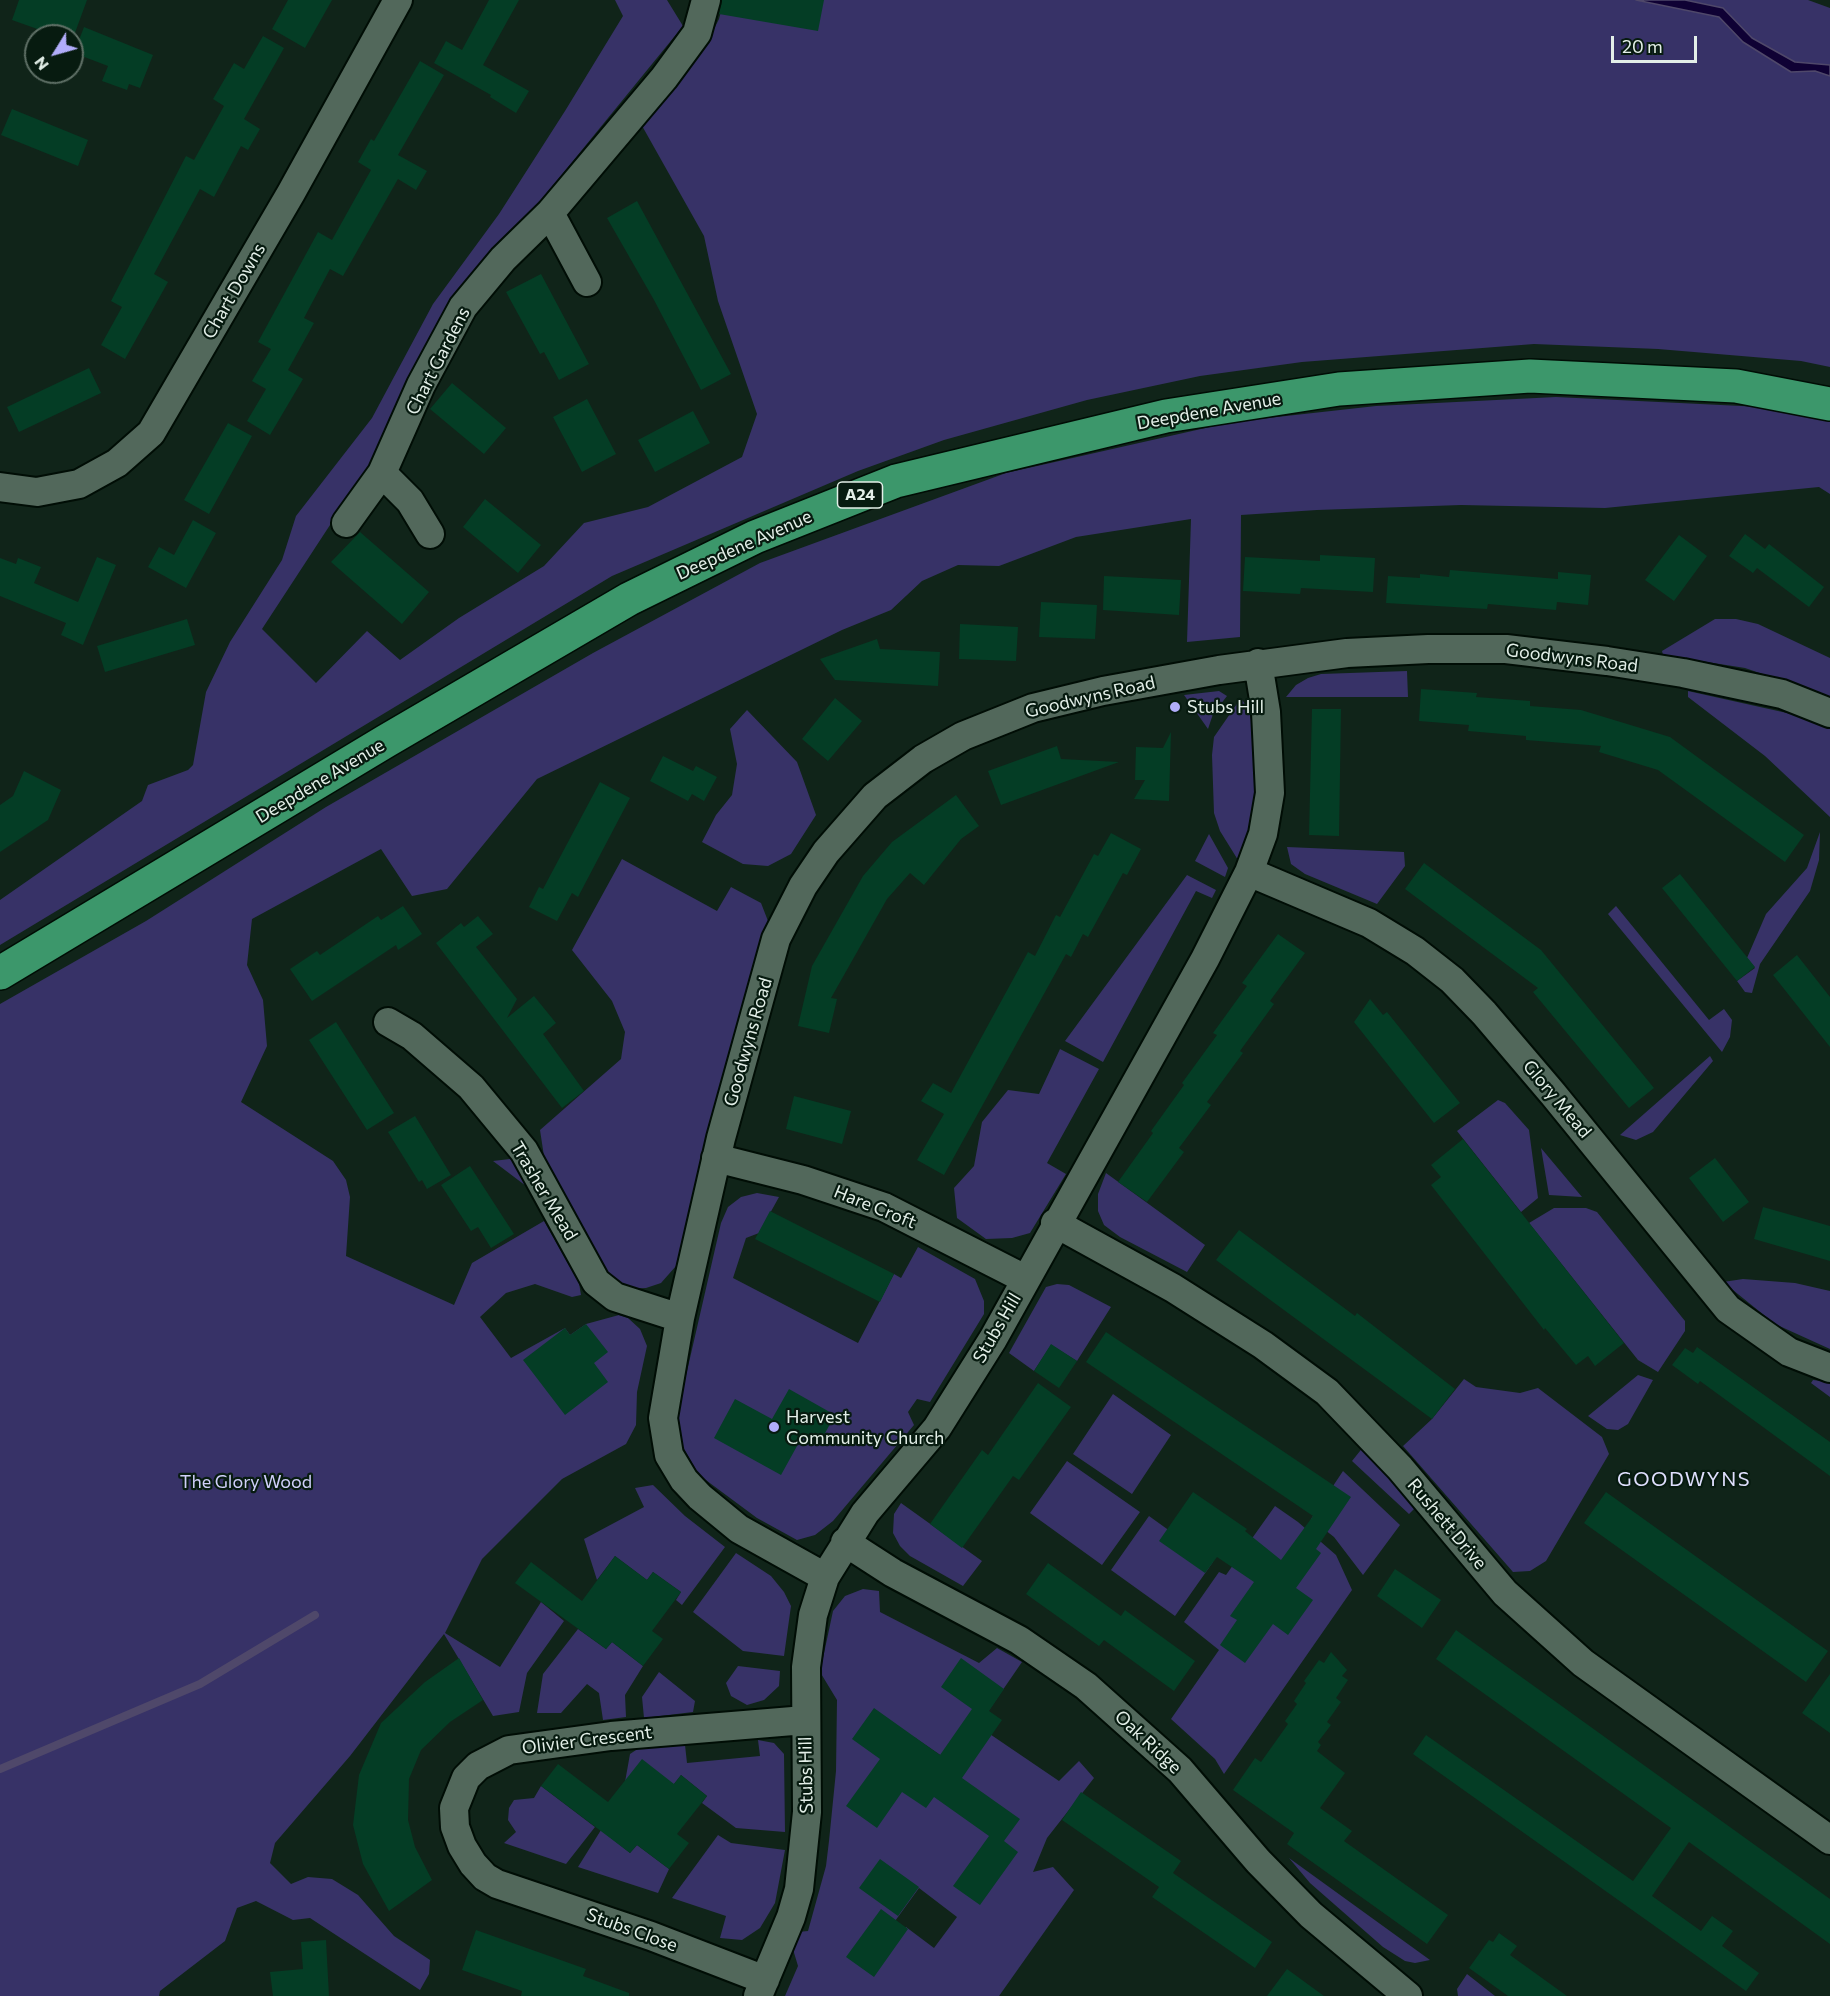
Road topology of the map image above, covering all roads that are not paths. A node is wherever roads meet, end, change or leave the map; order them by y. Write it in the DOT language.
graph roads {
  1 [pos="398,0"];
  2 [pos="706,0"];
  3 [pos="550,213"];
  4 [pos="587,282"];
  5 [pos="1830,404"];
  6 [pos="382,473"];
  7 [pos="0,487"];
  8 [pos="346,523"];
  9 [pos="430,534"];
  10 [pos="1258,663"];
  11 [pos="1830,713"];
  12 [pos="1249,872"];
  13 [pos="0,973"];
  14 [pos="388,1022"];
  15 [pos="716,1158"];
  16 [pos="1056,1223"];
  17 [pos="1025,1279"];
  18 [pos="680,1318"];
  19 [pos="1830,1368"];
  20 [pos="845,1542"];
  21 [pos="825,1577"];
  22 [pos="805,1720"];
  23 [pos="1830,1840"];
  24 [pos="497,1884"];
  25 [pos="762,1988"];
  26 [pos="1408,1996"];
  1 -- 7 [label="street, Chart Downs"];
  2 -- 3 [label="street, Chart Gardens"];
  3 -- 4 [label="street"];
  3 -- 6 [label="street, Chart Gardens"];
  5 -- 13 [label="highway, Deepdene Avenue / A24"];
  6 -- 8 [label="street, Chart Gardens"];
  6 -- 9 [label="street"];
  10 -- 11 [label="street, Goodwyns Road"];
  10 -- 12 [label="street, Stubs Hill"];
  10 -- 15 [label="street, Goodwyns Road"];
  12 -- 16 [label="street, Stubs Hill"];
  12 -- 19 [label="street, Glory Mead"];
  14 -- 18 [label="street, Trasher Mead"];
  15 -- 17 [label="street, Hare Croft"];
  15 -- 18 [label="street, Goodwyns Road"];
  16 -- 17 [label="street, Stubs Hill"];
  16 -- 23 [label="street, Rushett Drive"];
  17 -- 20 [label="street, Stubs Hill"];
  18 -- 21 [label="street, Goodwyns Road"];
  20 -- 21 [label="street, Stubs Hill"];
  20 -- 26 [label="street, Oak Ridge"];
  21 -- 22 [label="street, Stubs Hill"];
  22 -- 24 [label="street, Olivier Crescent"];
  22 -- 25 [label="street, Stubs Hill"];
  24 -- 25 [label="street, Stubs Close"];
}
